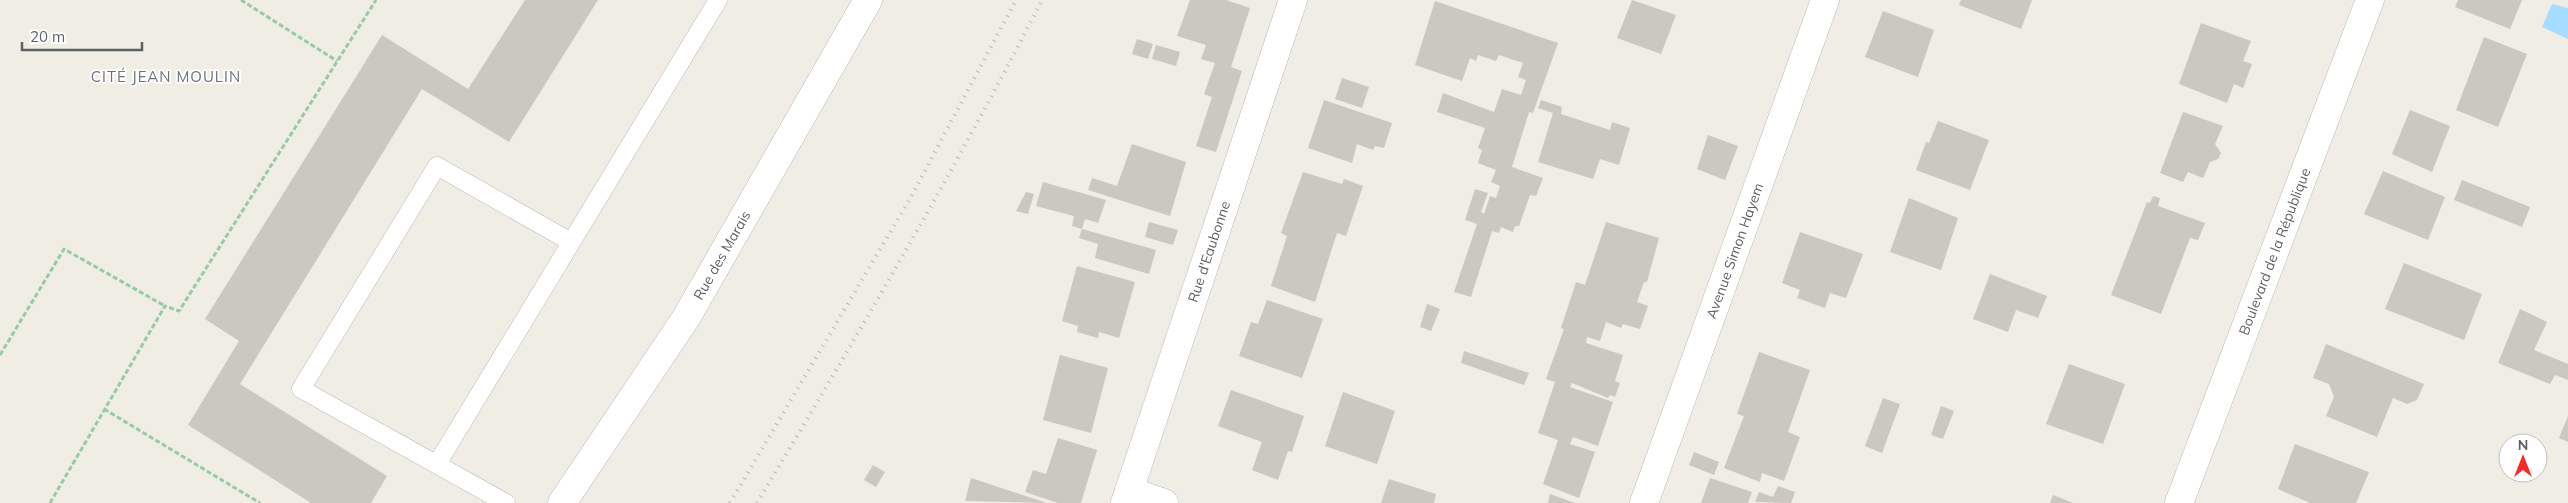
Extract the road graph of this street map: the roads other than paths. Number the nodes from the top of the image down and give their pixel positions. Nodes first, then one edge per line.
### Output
1 (718, 0) edge
2 (868, 0) edge
3 (1293, 0) edge
4 (1825, 0) edge
5 (2370, 0) edge
6 (571, 242) junction
7 (437, 464) junction
8 (1127, 497) edge
9 (506, 503) edge
10 (562, 503) edge
11 (1164, 503) edge
12 (1644, 503) edge
13 (2179, 503) edge

1 - 6 lane
2 - 10 street, Rue des Marais
3 - 8 street, Rue d'Eaubonne
4 - 12 street, Avenue Simon Hayem
5 - 13 street, Boulevard de la République
6 - 7 lane
6 - 7 lane
7 - 9 lane
8 - 11 street

